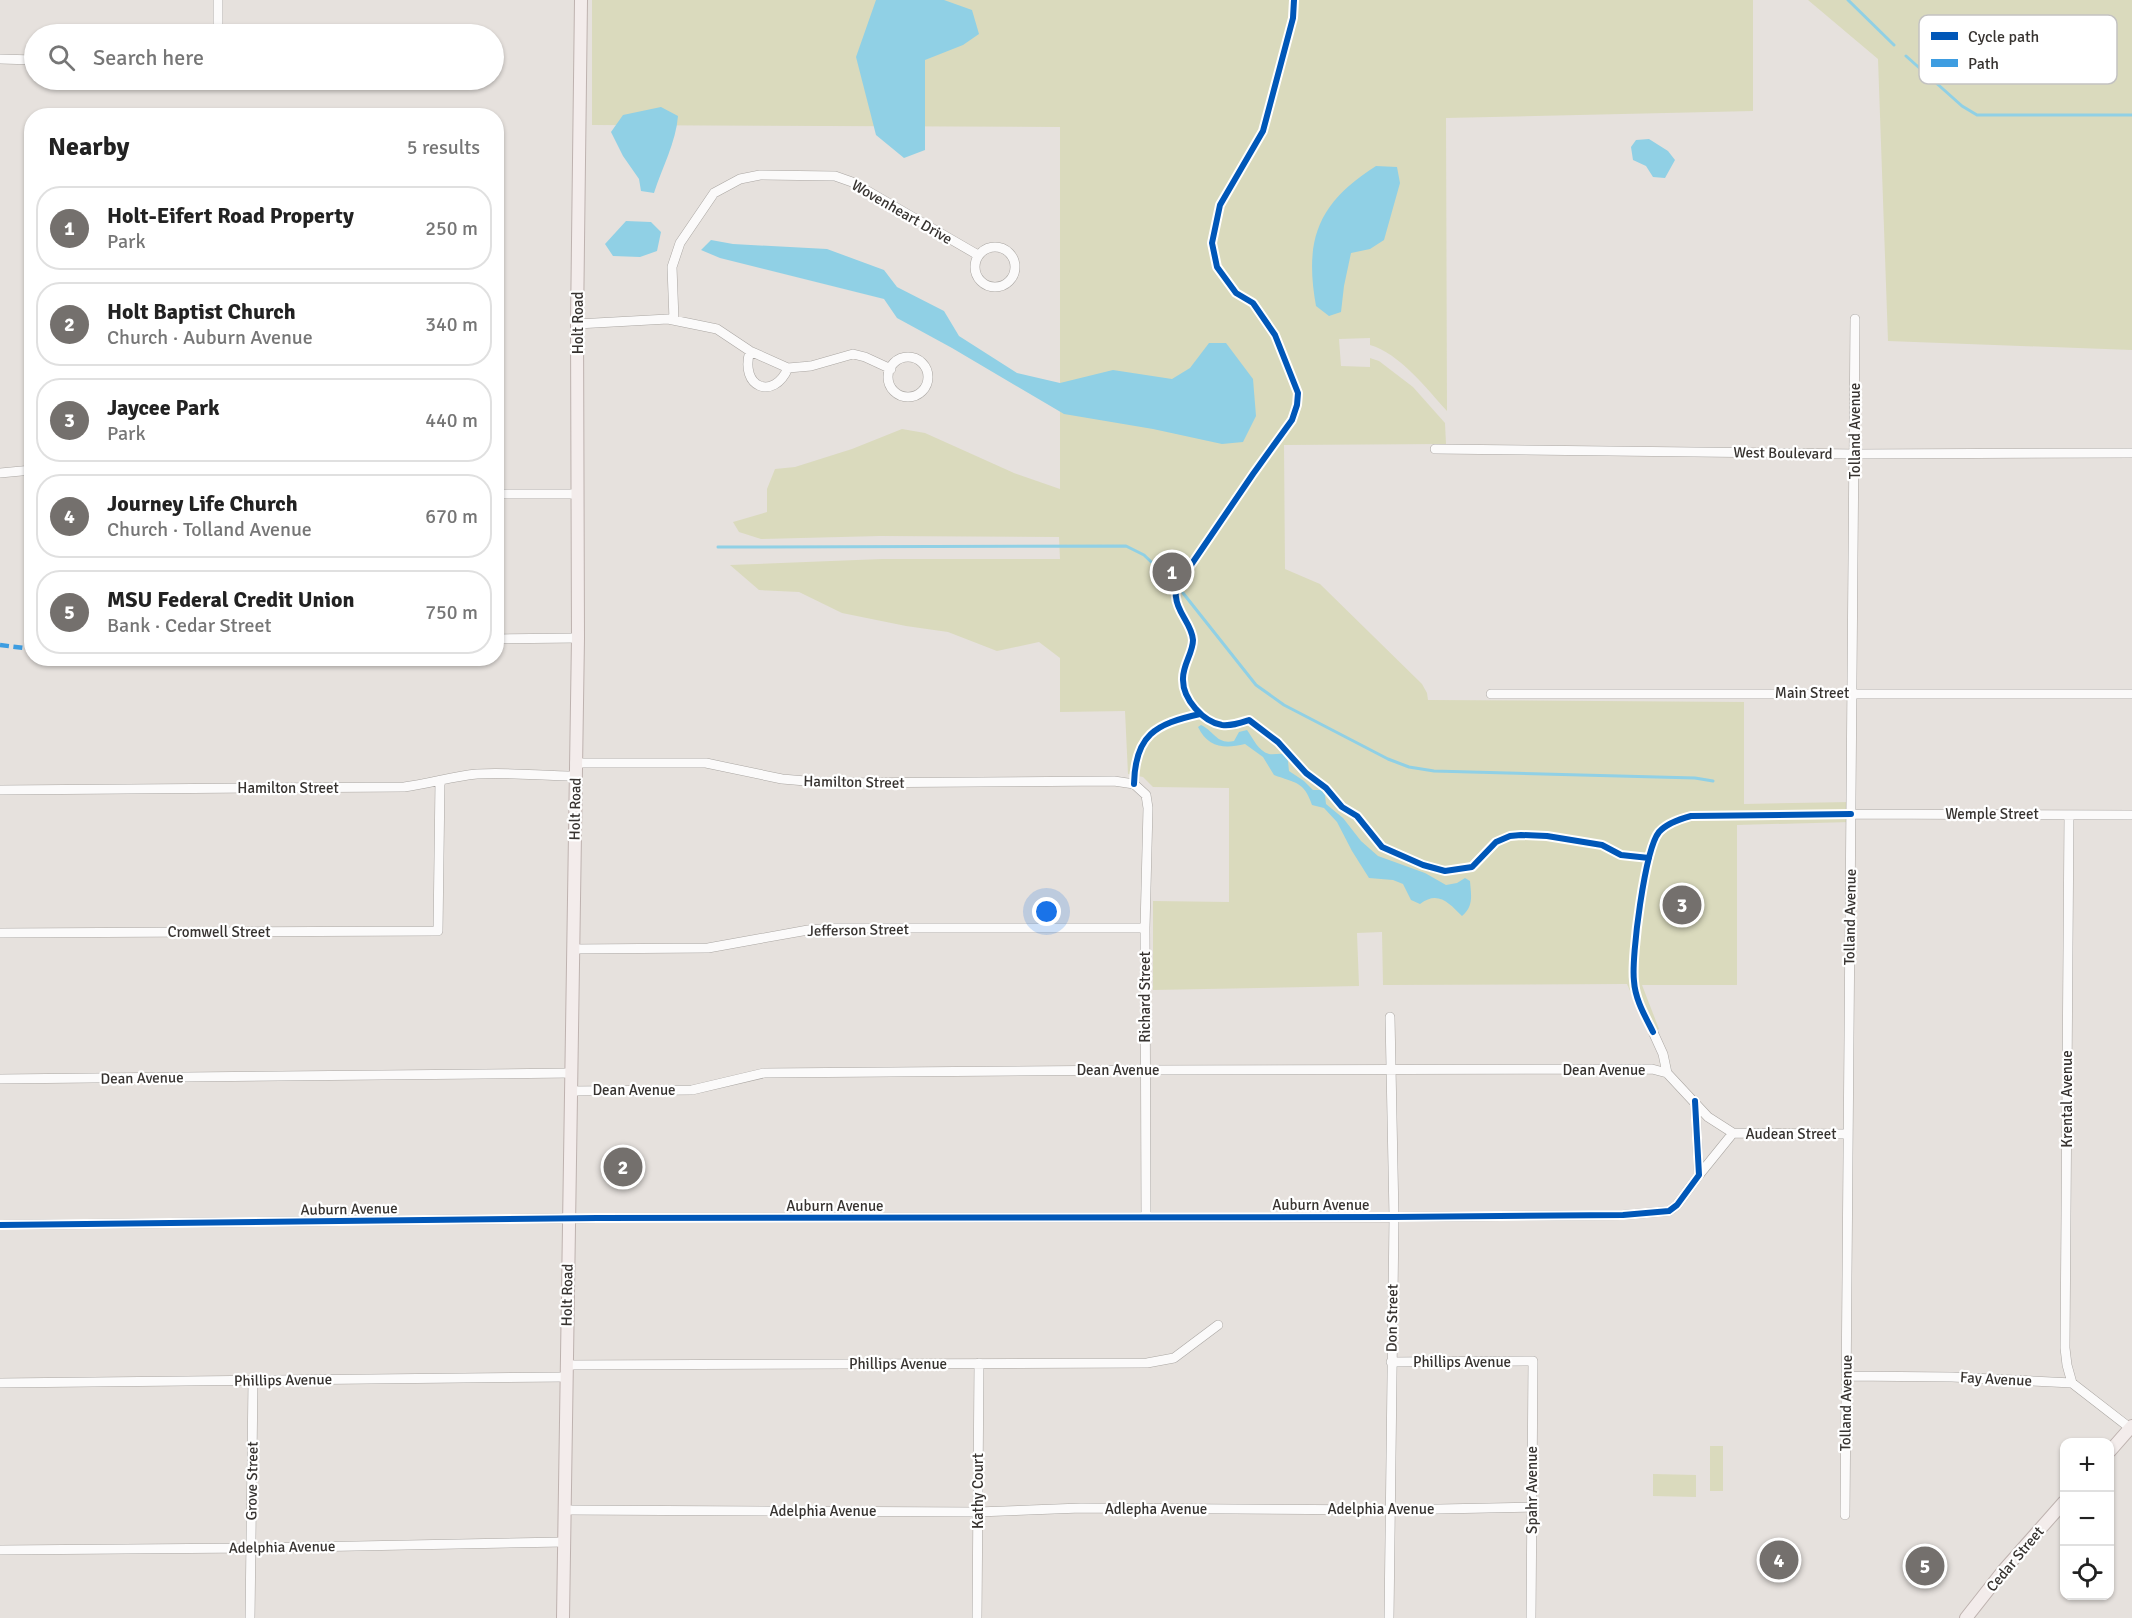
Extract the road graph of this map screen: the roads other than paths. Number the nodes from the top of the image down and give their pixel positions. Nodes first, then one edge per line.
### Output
1 (218, 0) edge
2 (581, 0) edge
3 (218, 24) edge
4 (0, 59) edge
5 (24, 60) edge
6 (978, 255) junction
7 (1855, 319) dead end
8 (674, 320) junction
9 (577, 324) junction
10 (750, 351) junction
11 (788, 368) junction
12 (891, 369) junction
13 (1435, 449) dead end
14 (2132, 453) edge
15 (1855, 454) junction
16 (24, 471) edge
17 (0, 473) edge
18 (504, 494) edge
19 (577, 494) junction
20 (578, 638) junction
21 (504, 639) edge
22 (1852, 693) junction
23 (1491, 694) dead end
24 (2132, 694) edge
25 (575, 763) junction
26 (575, 776) junction
27 (440, 781) junction
28 (1134, 784) joint
29 (0, 790) edge
30 (1851, 814) junction
31 (2069, 815) junction
32 (2132, 815) edge
33 (1145, 928) junction
34 (0, 933) edge
35 (573, 949) junction
36 (1390, 1017) dead end
37 (1653, 1032) dead end
38 (1146, 1070) junction
39 (1390, 1070) junction
40 (571, 1073) junction
41 (1667, 1073) junction
42 (0, 1079) edge
43 (571, 1091) junction
44 (1695, 1101) junction
45 (1734, 1133) junction
46 (1848, 1134) junction
47 (1700, 1175) junction
48 (1146, 1217) junction
49 (1394, 1217) junction
50 (569, 1219) junction
51 (0, 1225) edge
52 (1218, 1324) dead end
53 (1533, 1361) joint
54 (1391, 1362) junction
55 (979, 1363) junction
56 (566, 1371) junction
57 (1847, 1376) junction
58 (253, 1381) junction
59 (0, 1383) edge
60 (2072, 1383) junction
61 (2131, 1427) edge
62 (2114, 1446) edge
63 (1532, 1507) junction
64 (2060, 1507) edge
65 (1081, 1508) joint
66 (1231, 1509) joint
67 (564, 1510) junction
68 (1390, 1510) junction
69 (977, 1512) junction
70 (1845, 1515) dead end
71 (564, 1542) junction
72 (252, 1548) junction
73 (0, 1550) edge
74 (250, 1618) edge
75 (563, 1618) edge
76 (977, 1618) edge
77 (1389, 1618) edge
78 (1531, 1618) edge
79 (1966, 1618) edge

1 - 3 street
2 - 9 main road, Holt Road
4 - 5 street
6 - 6 street
6 - 8 street, Wovenheart Drive
7 - 15 street, Tolland Avenue
8 - 9 street
8 - 10 street
9 - 19 main road, Holt Road
10 - 11 street
10 - 11 street
11 - 12 street
12 - 12 street
13 - 15 street, West Boulevard
14 - 15 street, West Boulevard
15 - 22 street, Tolland Avenue
16 - 17 street
18 - 19 street
19 - 20 main road, Holt Road
20 - 21 street
20 - 25 main road, Holt Road
22 - 23 street, Main Street
22 - 24 street, Main Street
22 - 30 street, Tolland Avenue
25 - 26 main road, Holt Road
25 - 28 street, Hamilton Street
26 - 27 street, Hamilton Street
26 - 35 main road, Holt Road
27 - 29 street, Hamilton Street
27 - 34 street, Cromwell Street
28 - 33 street, Richard Street
30 - 31 street, Wemple Street
30 - 46 street, Tolland Avenue
31 - 32 street, Wemple Street
31 - 60 street, Krental Avenue
33 - 35 street, Jefferson Street
33 - 38 street, Richard Street
35 - 40 main road, Holt Road
36 - 39 street, Don Street
37 - 41 street
38 - 39 street, Dean Avenue
38 - 43 street, Dean Avenue
38 - 48 street, Richard Street
39 - 41 street, Dean Avenue
39 - 49 street, Don Street
40 - 42 street, Dean Avenue
40 - 43 main road, Holt Road
41 - 44 street
43 - 50 main road, Holt Road
44 - 45 street
44 - 47 street
45 - 46 street, Audean Street
45 - 47 street
46 - 57 street, Tolland Avenue
47 - 49 street, Auburn Avenue
48 - 49 street, Auburn Avenue
48 - 50 street, Auburn Avenue
49 - 54 street, Don Street
50 - 51 street, Auburn Avenue
50 - 56 main road, Holt Road
52 - 55 street, Phillips Avenue
53 - 54 street, Phillips Avenue
53 - 63 street, Spahr Avenue
54 - 68 street, Don Street
55 - 56 street, Phillips Avenue
55 - 69 street, Kathy Court
56 - 58 street, Phillips Avenue
56 - 67 main road, Holt Road
57 - 60 street, Fay Avenue
57 - 70 street, Tolland Avenue
58 - 59 street, Phillips Avenue
58 - 72 street, Grove Street
60 - 61 street
61 - 62 main road
63 - 68 street, Adelphia Avenue
63 - 78 street, Spahr Avenue
64 - 79 main road, Cedar Street
65 - 66 street, Adlepha Avenue
65 - 69 street, Adelphia Avenue
66 - 68 street, Adelphia Avenue
67 - 69 street, Adelphia Avenue
67 - 71 main road, Holt Road
68 - 77 street, Don Street
69 - 76 street, Kathy Court
71 - 72 street, Adelphia Avenue
71 - 75 main road, Holt Road
72 - 73 street, Adelphia Avenue
72 - 74 street, Grove Street

